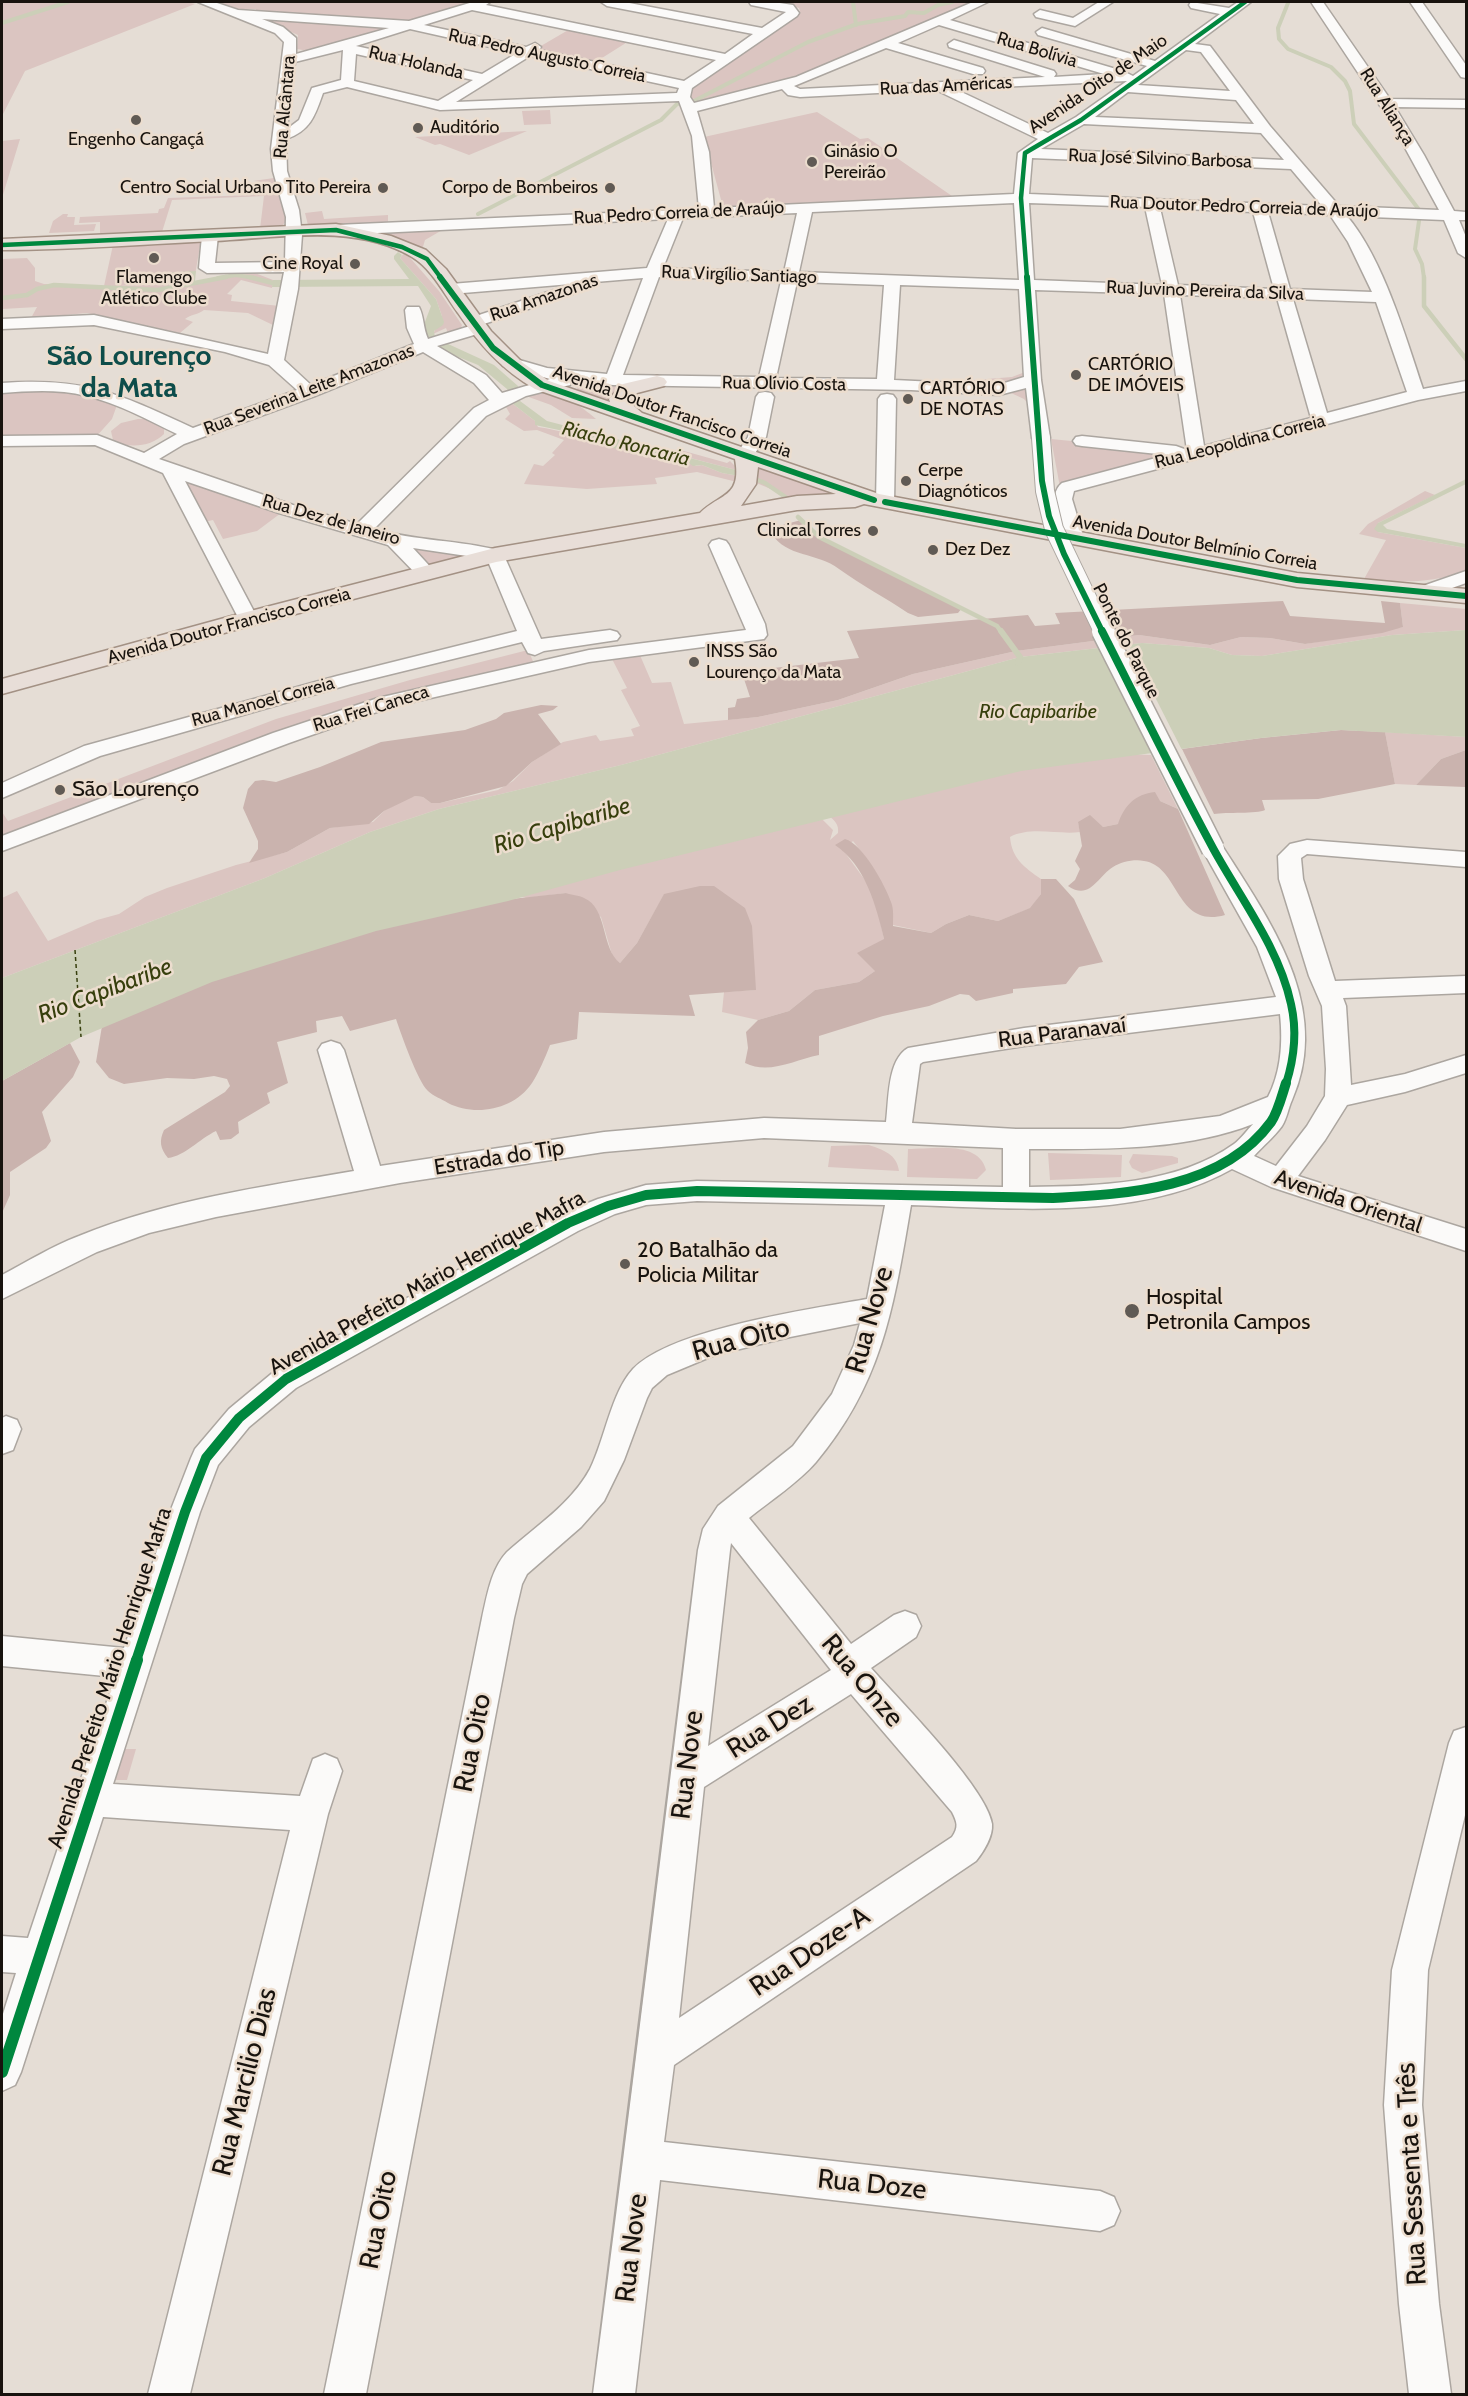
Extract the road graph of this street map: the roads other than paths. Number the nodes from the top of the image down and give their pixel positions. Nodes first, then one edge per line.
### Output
1 (204, 2) edge
2 (607, 2) edge
3 (755, 2) edge
4 (982, 2) edge
5 (1059, 2) edge
6 (1107, 2) edge
7 (1245, 2) edge
8 (1317, 2) edge
9 (1416, 2) edge
10 (477, 4) edge
11 (1195, 5) dead end
12 (966, 10) junction
13 (1230, 12) junction
14 (238, 14) junction
15 (987, 16) dead end
16 (939, 21) junction
17 (1033, 21) junction
18 (408, 25) junction
19 (569, 26) junction
20 (914, 32) junction
21 (762, 33) junction
22 (634, 39) junction
23 (887, 44) junction
24 (350, 46) junction
25 (1159, 46) dead end
26 (1180, 48) junction
27 (527, 52) junction
28 (862, 55) junction
29 (726, 58) junction
30 (289, 60) junction
31 (1156, 65) junction
32 (594, 66) junction
33 (921, 74) dead end
34 (1467, 74) edge
35 (482, 78) junction
36 (1070, 80) junction
37 (1129, 81) junction
38 (1016, 82) junction
39 (347, 83) junction
40 (785, 85) junction
41 (955, 85) junction
42 (937, 86) junction
43 (840, 91) junction
44 (1239, 96) junction
45 (687, 99) junction
46 (1387, 103) junction
47 (1467, 104) edge
48 (534, 105) junction
49 (440, 106) junction
50 (1081, 120) junction
51 (1265, 129) junction
52 (279, 137) junction
53 (1049, 139) junction
54 (1025, 153) junction
55 (1295, 165) junction
56 (1021, 198) junction
57 (1152, 204) junction
58 (806, 207) junction
59 (1259, 208) junction
60 (1333, 210) junction
61 (707, 212) junction
62 (678, 213) junction
63 (1450, 215) junction
64 (1467, 216) edge
65 (456, 224) junction
66 (336, 230) junction
67 (294, 231) junction
68 (210, 236) junction
69 (2, 245) edge
70 (1467, 253) edge
71 (660, 254) junction
72 (427, 259) junction
73 (653, 272) junction
74 (615, 274) junction
75 (790, 276) junction
76 (291, 278) junction
77 (892, 280) junction
78 (1029, 284) junction
79 (451, 290) junction
80 (1171, 290) junction
81 (1286, 294) junction
82 (1381, 297) junction
83 (413, 310) dead end
84 (2, 324) edge
85 (476, 326) junction
86 (431, 343) junction
87 (275, 361) junction
88 (508, 362) junction
89 (580, 378) junction
90 (613, 380) junction
91 (1030, 380) junction
92 (657, 382) junction
93 (998, 384) junction
94 (1467, 386) edge
95 (534, 387) junction
96 (2, 388) edge
97 (766, 390) junction
98 (309, 392) junction
99 (886, 392) junction
100 (1417, 395) junction
101 (501, 399) junction
102 (1037, 415) junction
103 (634, 416) junction
104 (1321, 422) junction
105 (111, 423) junction
106 (193, 435) junction
107 (2, 441) edge
108 (1082, 441) dead end
109 (1195, 453) junction
110 (144, 460) junction
111 (170, 470) junction
112 (745, 470) junction
113 (880, 501) junction
114 (697, 520) junction
115 (361, 531) junction
116 (1075, 539) junction
117 (395, 541) junction
118 (719, 545) dead end
119 (495, 555) junction
120 (426, 573) junction
121 (1467, 577) edge
122 (1424, 592) junction
123 (1467, 596) edge
124 (248, 619) junction
125 (756, 630) junction
126 (532, 640) junction
127 (542, 667) junction
128 (2, 687) edge
129 (2, 791) edge
130 (2, 844) edge
131 (1467, 859) edge
132 (1467, 984) edge
133 (1328, 990) junction
134 (1291, 1004) junction
135 (331, 1050) dead end
136 (1467, 1064) edge
137 (1338, 1097) junction
138 (1277, 1104) junction
139 (898, 1132) junction
140 (1016, 1139) junction
141 (1233, 1158) junction
142 (370, 1179) junction
143 (1280, 1180) junction
144 (900, 1194) junction
145 (1016, 1197) junction
146 (1467, 1240) edge
147 (2, 1288) edge
148 (879, 1308) junction
149 (729, 1516) junction
150 (905, 1626) dead end
151 (2, 1650) edge
152 (135, 1664) junction
153 (851, 1670) junction
154 (1467, 1743) edge
155 (325, 1770) dead end
156 (686, 1779) junction
157 (91, 1799) junction
158 (311, 1814) junction
159 (964, 1849) joint
160 (2, 1954) edge
161 (39, 1957) junction
162 (656, 2055) junction
163 (2, 2072) edge
164 (643, 2159) junction
165 (1100, 2211) dead end
166 (169, 2394) edge
167 (345, 2394) edge
168 (614, 2394) edge
169 (1430, 2394) edge

1 - 14 street, Rua Alcântara
2 - 21 street
3 - 21 street
4 - 12 street
5 - 17 street
6 - 17 street
7 - 13 street, Avenida Oito de Maio
8 - 46 street, Rua Aliança
9 - 34 street
10 - 18 street
10 - 19 street
11 - 13 street
12 - 15 street
12 - 16 street
13 - 26 street, Avenida Oito de Maio
14 - 18 street
14 - 30 street, Rua Alcântara
16 - 20 street
16 - 37 street, Rua Bolívia
17 - 31 street
18 - 24 street
18 - 27 street, Rua Pedro Augusto Correia
19 - 22 street
19 - 27 street
20 - 23 street
20 - 36 street
21 - 29 street
22 - 29 street
22 - 32 street
23 - 28 street
23 - 38 street
24 - 30 street
24 - 35 street, Rua Holanda
24 - 39 street
25 - 26 street
26 - 31 street, Avenida Oito de Maio
26 - 44 street
27 - 32 street, Rua Pedro Augusto Correia
27 - 35 street
28 - 40 street
28 - 43 street
29 - 45 street
30 - 52 street, Rua Alcântara
31 - 37 street, Avenida Oito de Maio
32 - 45 street, Rua Pedro Augusto Correia
32 - 48 street
33 - 41 street
35 - 49 street
36 - 37 street, Rua das Américas
36 - 38 street, Rua das Américas
37 - 44 street
37 - 50 street, Avenida Oito de Maio
38 - 41 street, Rua das Américas
39 - 49 street
39 - 52 street
40 - 43 street, Rua das Américas
40 - 45 street
41 - 42 street, Rua das Américas
42 - 43 street, Rua das Américas
42 - 53 street
44 - 51 street
45 - 48 street
45 - 61 street
46 - 47 street
46 - 63 street, Rua Aliança
48 - 49 street
50 - 51 street
50 - 53 street, Avenida Oito de Maio
51 - 55 street
52 - 67 street, Rua Alcântara
53 - 54 street, Avenida Oito de Maio
54 - 55 street, Rua José Silvino Barbosa
54 - 56 street, Avenida Oito de Maio
55 - 60 street
56 - 57 street, Rua Doutor Pedro Correia de Araújo
56 - 58 street, Rua Pedro Correia de Araújo
56 - 78 street, Avenida Oito de Maio
57 - 59 street, Rua Doutor Pedro Correia de Araújo
57 - 80 street
58 - 61 street, Rua Pedro Correia de Araújo
58 - 75 street
59 - 60 street, Rua Doutor Pedro Correia de Araújo
59 - 81 street
60 - 63 street, Rua Doutor Pedro Correia de Araújo
60 - 82 street
61 - 62 street, Rua Pedro Correia de Araújo
62 - 65 street, Rua Pedro Correia de Araújo
62 - 71 street
63 - 64 street, Rua Doutor Pedro Correia de Araújo
63 - 70 street, Rua Aliança
65 - 66 street, Rua Pedro Correia de Araújo
65 - 72 street
66 - 67 main road, Avenida Doutor Francisco Correia
66 - 72 main road, Avenida Doutor Francisco Correia
67 - 68 main road, Avenida Doutor Francisco Correia
67 - 76 street, Rua Alcântara
68 - 69 main road, Avenida Doutor Francisco Correia
68 - 76 street
71 - 73 street
71 - 74 street
72 - 79 main road, Avenida Doutor Francisco Correia
73 - 74 street, Rua Virgílio Santiago
73 - 75 street, Rua Virgílio Santiago
73 - 90 street
74 - 79 street, Rua Virgílio Santiago
74 - 85 street, Rua Amazonas
75 - 77 street, Rua Virgílio Santiago
75 - 97 street
76 - 87 street, Rua Alcântara
77 - 78 street, Rua Virgílio Santiago
77 - 99 street
78 - 80 street, Rua Juvino Pereira da Silva
78 - 91 street, Avenida Oito de Maio
79 - 85 main road, Avenida Doutor Francisco Correia
80 - 81 street, Rua Juvino Pereira da Silva
80 - 109 street
81 - 82 street, Rua Juvino Pereira da Silva
81 - 104 street
82 - 100 street
83 - 86 street
84 - 87 street
85 - 86 street, Rua Severina Leite Amazonas
85 - 88 main road, Avenida Doutor Francisco Correia
86 - 98 street, Rua Severina Leite Amazonas
86 - 101 street
87 - 98 street
88 - 89 street
88 - 95 main road, Avenida Doutor Francisco Correia
89 - 90 street, Rua Olívio Costa
89 - 95 street
90 - 92 street, Rua Olívio Costa
91 - 93 street, Rua Olívio Costa
91 - 93 street
91 - 102 street, Avenida Oito de Maio
92 - 97 street, Rua Olívio Costa
92 - 103 main road
93 - 99 street, Rua Olívio Costa
93 - 102 street
94 - 100 street, Rua Leopoldina Correia
95 - 101 street
95 - 103 main road, Avenida Doutor Francisco Correia
96 - 105 street
97 - 99 street, Rua Olívio Costa
97 - 112 street
98 - 106 street, Rua Severina Leite Amazonas
99 - 113 street
100 - 104 street, Rua Leopoldina Correia
101 - 115 street
102 - 134 street, Ponte do Parque, bridge
103 - 112 main road, Avenida Doutor Francisco Correia
104 - 109 street, Rua Leopoldina Correia
105 - 106 street
105 - 107 street
105 - 110 street, Rua Dez de Janeiro
106 - 110 street, Rua Severina Leite Amazonas
108 - 109 street
109 - 116 street, Rua Leopoldina Correia
110 - 111 street, Rua Dez de Janeiro
111 - 115 street, Rua Dez de Janeiro
111 - 124 street
112 - 113 main road, Avenida Doutor Francisco Correia
112 - 114 main road
113 - 114 main road, Avenida Doutor Francisco Correia
113 - 116 main road, Avenida Doutor Belmínio Correia
114 - 119 main road, Avenida Doutor Francisco Correia
115 - 117 street, Rua Dez de Janeiro
116 - 122 main road, Avenida Doutor Belmínio Correia
117 - 119 street, Rua Dez de Janeiro
117 - 120 street
118 - 125 street
119 - 120 main road, Avenida Doutor Francisco Correia
119 - 126 street
120 - 124 main road, Avenida Doutor Francisco Correia
121 - 122 street
122 - 123 main road, Avenida Doutor Belmínio Correia
124 - 128 main road, Avenida Doutor Francisco Correia
125 - 126 street
125 - 127 street, Rua Frei Caneca
126 - 127 street
126 - 129 street, Rua Manoel Correia
127 - 130 street, Rua Frei Caneca
131 - 133 street
132 - 133 street
133 - 137 street
134 - 138 street, Ponte do Parque
134 - 139 street, Rua Paranavaí
135 - 142 street
136 - 137 street
137 - 143 street
138 - 140 street, Estrada do Tip
138 - 141 street, Avenida Prefeito Mário Henrique Mafra
139 - 140 street, Estrada do Tip
139 - 142 street, Estrada do Tip
140 - 145 street
141 - 143 street, Avenida Oriental
141 - 145 street, Avenida Prefeito Mário Henrique Mafra
142 - 147 street, Estrada do Tip
143 - 146 street, Avenida Oriental
144 - 145 street, Avenida Prefeito Mário Henrique Mafra
144 - 148 street, Rua Nove
144 - 152 street, Avenida Prefeito Mário Henrique Mafra
148 - 149 street, Rua Nove
148 - 167 street, Rua Oito
149 - 153 street, Rua Onze
149 - 156 street, Rua Nove
150 - 153 street, Rua Dez
151 - 152 street
152 - 157 street, Avenida Prefeito Mário Henrique Mafra
153 - 156 street, Rua Dez
153 - 159 street, Rua Onze
154 - 169 street, Rua Sessenta e Três
155 - 158 street, Rua Marcilio Dias
156 - 162 street, Rua Nove
157 - 158 street
157 - 161 street, Avenida Prefeito Mário Henrique Mafra
158 - 166 street, Rua Marcilio Dias
159 - 162 street, Rua Doze-A
160 - 161 street
161 - 163 street, Avenida Prefeito Mário Henrique Mafra
162 - 164 street, Rua Nove
164 - 165 street, Rua Doze
164 - 168 street, Rua Nove

